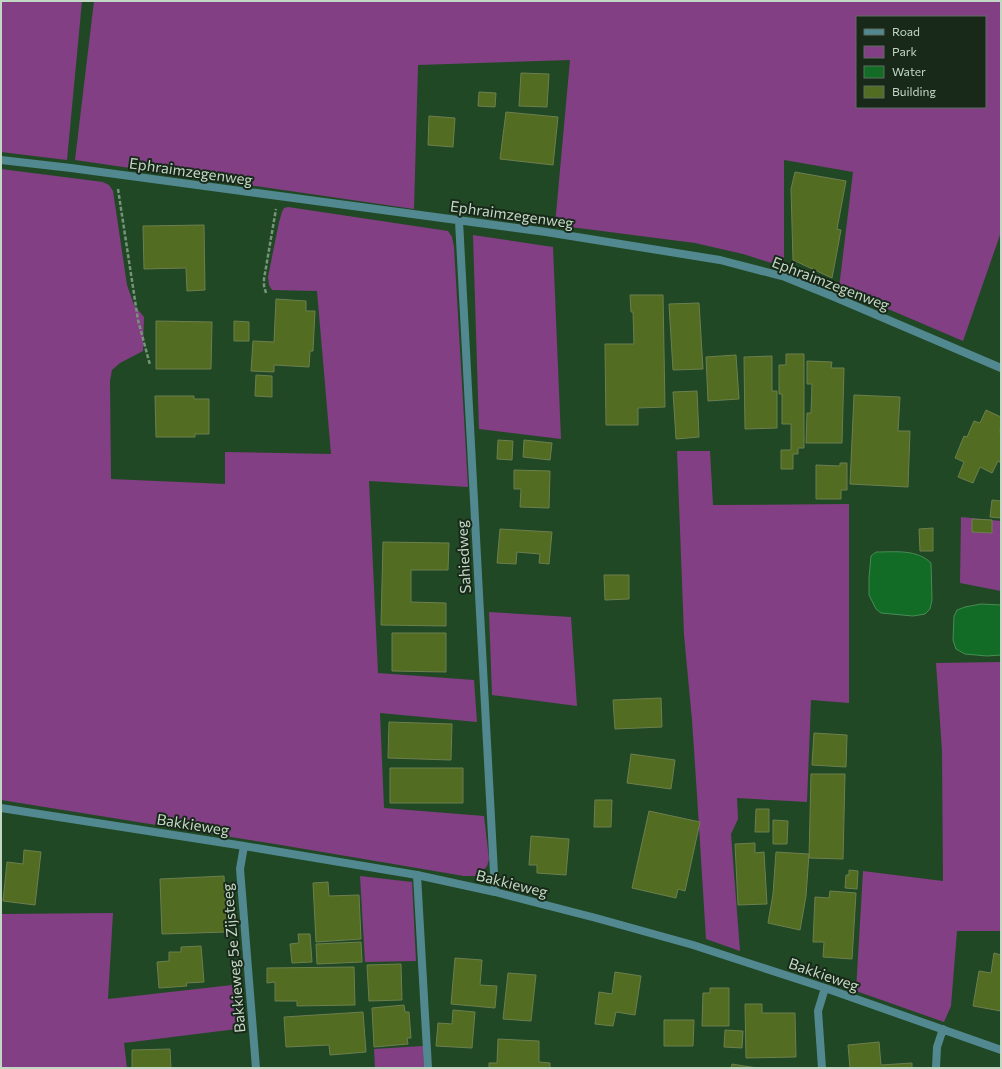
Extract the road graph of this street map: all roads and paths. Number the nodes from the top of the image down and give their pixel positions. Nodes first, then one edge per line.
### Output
1 (1, 160) edge
2 (115, 174) junction
3 (278, 197) junction
4 (459, 221) junction
5 (266, 293) dead end
6 (150, 366) dead end
7 (1001, 368) edge
8 (1, 808) edge
9 (244, 846) junction
10 (417, 875) junction
11 (495, 892) junction
12 (825, 988) junction
13 (942, 1029) junction
14 (1001, 1050) edge
15 (256, 1068) edge
16 (428, 1068) edge
17 (822, 1068) edge
18 (936, 1068) edge

1 - 2 street, Ephraimzegenweg
2 - 3 street, Ephraimzegenweg
2 - 6 path
3 - 4 street, Ephraimzegenweg
3 - 5 path
4 - 7 street, Ephraimzegenweg
4 - 11 street, Sahiedweg
8 - 9 street, Bakkieweg
9 - 10 street, Bakkieweg
9 - 15 street, Bakkieweg 5e Zijsteeg
10 - 11 street, Bakkieweg
10 - 16 street
11 - 12 street, Bakkieweg
12 - 13 street, Bakkieweg
12 - 17 street
13 - 14 street, Bakkieweg
13 - 18 street

